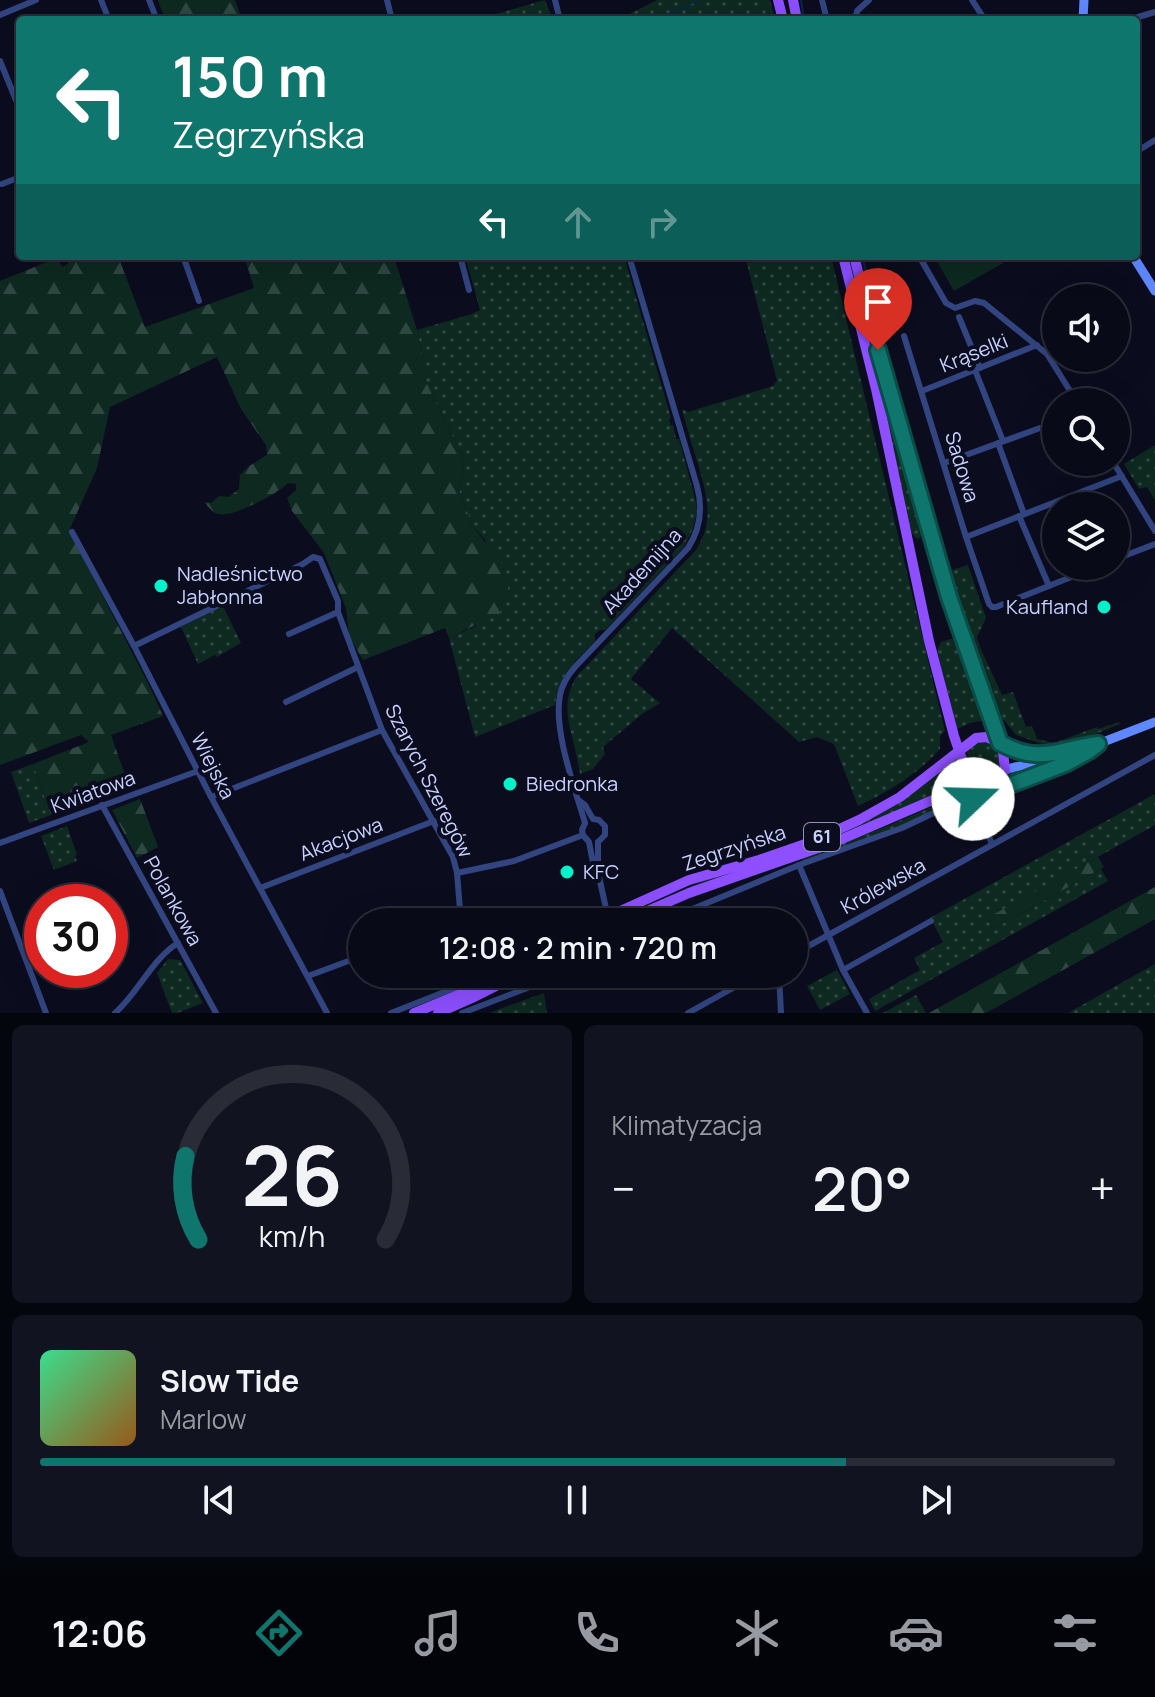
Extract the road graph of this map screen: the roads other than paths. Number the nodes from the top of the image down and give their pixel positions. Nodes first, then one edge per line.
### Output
1 (36, 0) edge
2 (0, 15) edge
3 (0, 61) edge
4 (16, 100) edge
5 (184, 260) edge
6 (461, 260) edge
7 (630, 260) edge
8 (844, 260) edge
9 (855, 260) edge
10 (921, 260) edge
11 (1136, 260) edge
12 (469, 290) dead end
13 (1155, 291) edge
14 (199, 301) dead end
15 (959, 317) dead end
16 (904, 336) dead end
17 (1037, 345) junction
18 (978, 369) junction
19 (1069, 388) edge
20 (922, 391) junction
21 (1042, 428) edge
22 (1000, 442) junction
23 (944, 463) junction
24 (1122, 476) joint
25 (1088, 492) edge
26 (1042, 509) edge
27 (1022, 515) junction
28 (1155, 531) edge
29 (72, 532) dead end
30 (966, 537) junction
31 (1155, 544) edge
32 (1130, 554) edge
33 (1064, 580) edge
34 (1049, 586) junction
35 (338, 612) junction
36 (289, 634) dead end
37 (134, 646) junction
38 (358, 667) junction
39 (286, 702) dead end
40 (1155, 722) edge
41 (382, 730) junction
42 (1000, 743) junction
43 (1098, 744) junction
44 (958, 751) junction
45 (1079, 755) junction
46 (1155, 755) edge
47 (1005, 770) junction
48 (198, 771) junction
49 (984, 781) junction
50 (211, 797) junction
51 (973, 799) junction
52 (580, 801) junction
53 (102, 805) junction
54 (593, 819) junction
55 (434, 821) junction
56 (585, 823) junction
57 (583, 835) junction
58 (589, 842) junction
59 (598, 842) junction
60 (0, 843) edge
61 (992, 844) junction
62 (799, 865) junction
63 (598, 872) junction
64 (457, 873) junction
65 (260, 888) junction
66 (0, 891) edge
67 (458, 908) edge
68 (602, 908) edge
69 (630, 908) edge
70 (654, 908) edge
71 (695, 908) edge
72 (931, 921) dead end
73 (828, 935) junction
74 (178, 943) junction
75 (808, 946) edge
76 (348, 961) edge
77 (843, 970) junction
78 (308, 976) junction
79 (454, 988) edge
80 (473, 988) edge
81 (492, 988) edge
82 (527, 988) edge
83 (733, 988) edge
84 (780, 988) edge
85 (46, 1013) edge
86 (115, 1013) edge
87 (216, 1013) edge
88 (327, 1013) edge
89 (391, 1013) edge
90 (414, 1013) edge
91 (438, 1013) edge
92 (462, 1013) edge
93 (688, 1013) edge
94 (781, 1013) edge
95 (867, 1013) edge

1 - 2 street
3 - 4 street
5 - 14 street
6 - 12 street
7 - 52 street, Akademijna
8 - 44 main road
9 - 42 main road
10 - 17 street
11 - 13 main road
15 - 18 street
16 - 20 street, Sadowa
17 - 18 street, Krąselki
17 - 19 street
18 - 20 street, Krąselki
18 - 22 street
20 - 23 street, Sadowa
21 - 22 street
22 - 23 street
22 - 27 street
23 - 30 street, Sadowa
24 - 25 street
24 - 28 street
26 - 27 street
27 - 30 street
27 - 34 street
29 - 37 street, Wiejska
30 - 34 street, Sadowa
31 - 32 street
33 - 34 street
35 - 36 street
35 - 37 street, Szarych Szeregów
35 - 38 street, Szarych Szeregów
37 - 48 street, Wiejska
38 - 39 street
38 - 41 street, Szarych Szeregów
40 - 43 main road
41 - 50 street
41 - 55 street, Szarych Szeregów
42 - 43 main road
42 - 44 main road
42 - 47 main road
43 - 45 main road
44 - 49 main road
44 - 69 main road, Zegrzyńska / 61
45 - 47 main road
45 - 51 street
46 - 61 street, Królewska
47 - 49 main road
48 - 50 street, Wiejska
48 - 53 street, Kwiatowa
49 - 70 main road, Zegrzyńska / 61
50 - 65 street, Wiejska
51 - 61 street
51 - 62 street
52 - 54 street, Akademijna
52 - 56 street, Akademijna
53 - 60 street, Kwiatowa
53 - 74 street, Polankowa
54 - 56 street
54 - 59 street
55 - 64 street, Szarych Szeregów
55 - 65 street, Akacjowa
56 - 57 street
57 - 58 street
57 - 64 street
58 - 59 street
58 - 63 street
59 - 63 street
61 - 73 street, Królewska
62 - 71 street
62 - 73 street
63 - 68 street
64 - 67 street, Szarych Szeregów
65 - 78 street, Wiejska
66 - 85 street
72 - 77 street
73 - 75 street, Królewska
73 - 77 street
74 - 86 street
74 - 87 street, Polankowa
76 - 78 street
77 - 95 street
78 - 88 street, Wiejska
79 - 89 street
80 - 90 main road
81 - 91 main road
82 - 92 street
83 - 93 street
84 - 94 street

